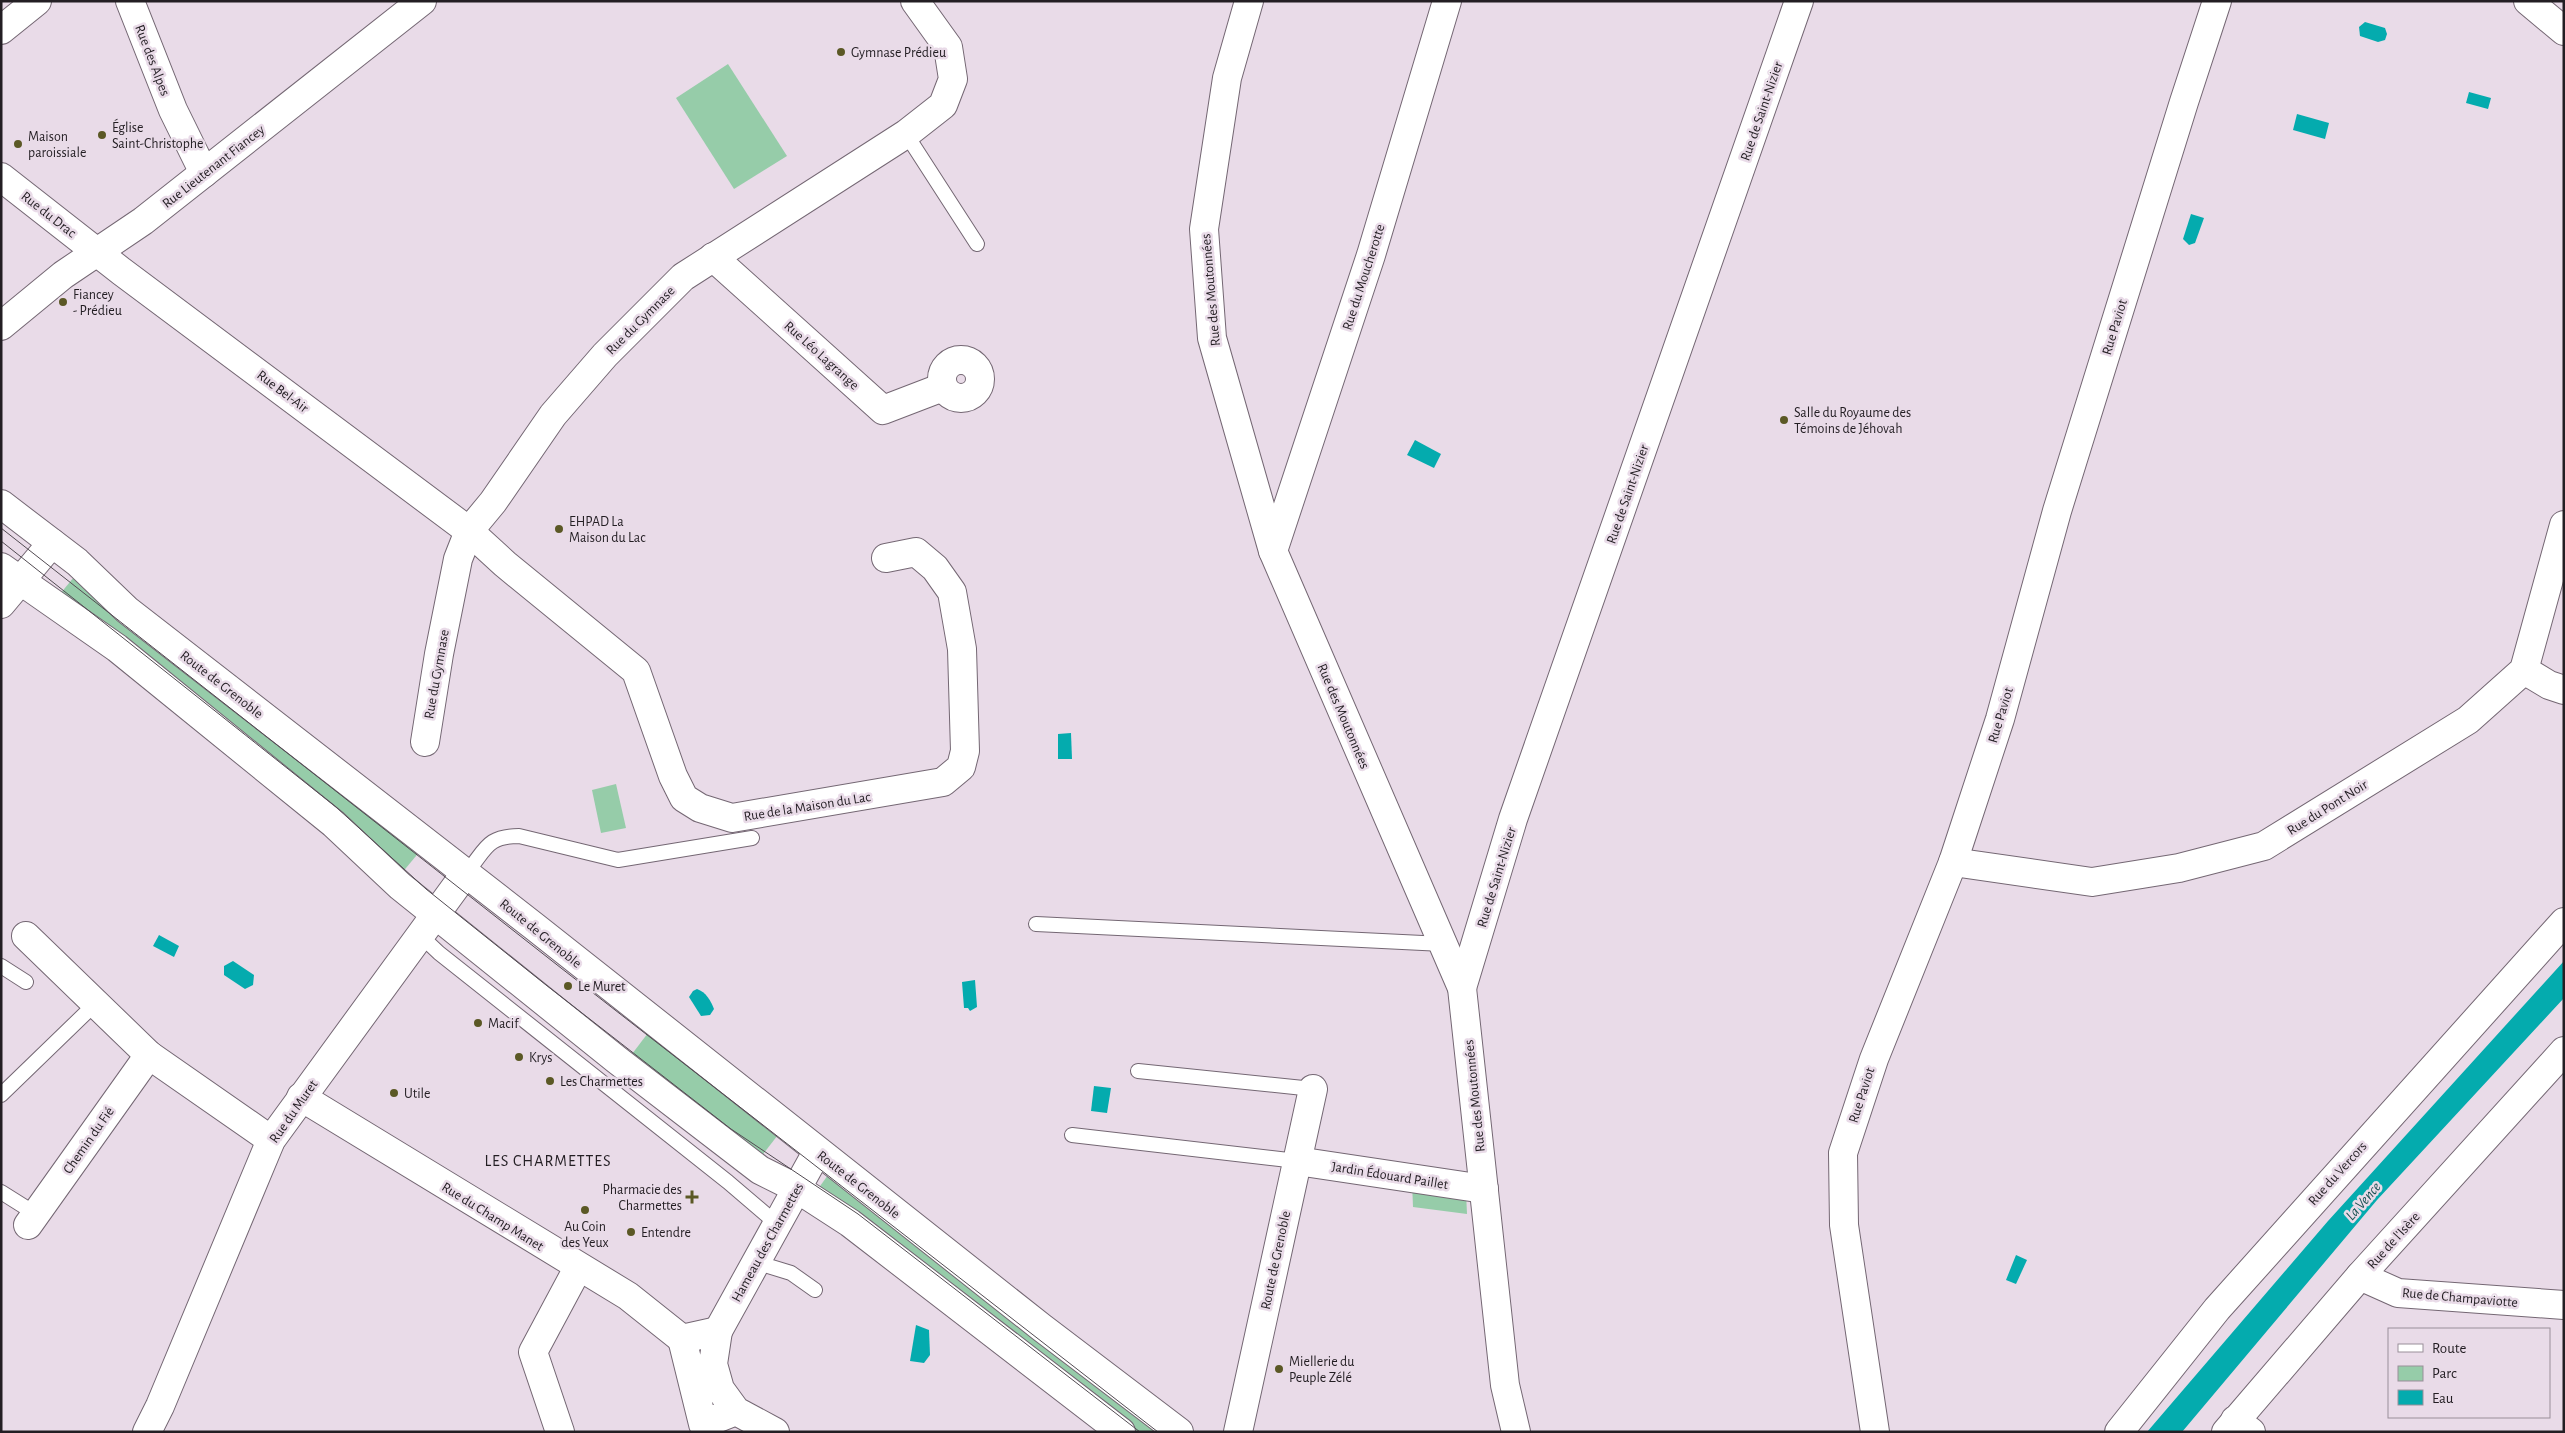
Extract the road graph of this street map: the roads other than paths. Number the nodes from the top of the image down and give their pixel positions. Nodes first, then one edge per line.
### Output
1 (38, 1) edge
2 (130, 1) edge
3 (422, 1) edge
4 (916, 1) edge
5 (1249, 1) edge
6 (1447, 1) edge
7 (1800, 1) edge
8 (2217, 1) edge
9 (2528, 1) edge
10 (1, 30) edge
11 (2564, 31) edge
12 (906, 134) junction
13 (204, 173) junction
14 (1, 177) edge
15 (977, 244) dead end
16 (97, 252) junction
17 (713, 257) junction
18 (1, 326) edge
19 (943, 387) dead end
20 (1, 504) edge
21 (2564, 525) edge
22 (469, 531) junction
23 (52, 543) junction
24 (1273, 551) junction
25 (886, 558) dead end
26 (11, 575) edge
27 (1, 604) edge
28 (2524, 670) junction
29 (2564, 690) edge
30 (425, 742) dead end
31 (752, 838) dead end
32 (1952, 862) junction
33 (466, 874) junction
34 (2564, 922) edge
35 (428, 924) junction
36 (1036, 924) dead end
37 (26, 936) dead end
38 (1443, 944) junction
39 (1, 966) edge
40 (26, 982) dead end
41 (1462, 988) junction
42 (95, 1004) junction
43 (2564, 1052) edge
44 (149, 1054) junction
45 (1138, 1071) dead end
46 (1313, 1089) joint
47 (1, 1095) edge
48 (301, 1097) junction
49 (1072, 1135) dead end
50 (271, 1140) junction
51 (817, 1152) junction
52 (1297, 1161) junction
53 (796, 1188) junction
54 (1484, 1189) junction
55 (1, 1192) edge
56 (32, 1220) joint
57 (776, 1223) junction
58 (755, 1262) junction
59 (578, 1268) junction
60 (2360, 1276) junction
61 (814, 1290) dead end
62 (2564, 1305) edge
63 (718, 1331) junction
64 (682, 1339) junction
65 (736, 1412) junction
66 (701, 1428) edge
67 (2237, 1428) edge
68 (147, 1432) edge
69 (560, 1432) edge
70 (776, 1432) edge
71 (1121, 1432) edge
72 (1179, 1432) edge
73 (1238, 1432) edge
74 (1516, 1432) edge
75 (1875, 1432) edge
76 (2119, 1432) edge

1 - 10 street
2 - 13 street, Rue des Alpes
3 - 13 street, Rue Lieutenant Fiancey
4 - 12 street, Rue du Gymnase
5 - 24 street, Rue des Moutonnées
6 - 24 street, Rue du Moucherotte
7 - 41 street, Rue de Saint-Nizier
8 - 32 street, Rue Paviot
9 - 11 street
12 - 15 lane
12 - 17 street, Rue du Gymnase
13 - 16 street, Rue Lieutenant Fiancey
14 - 16 street, Rue du Drac
16 - 18 street, Rue Lieutenant Fiancey
16 - 22 street, Rue Bel-Air
17 - 19 street, Rue Léo Lagrange
17 - 22 street, Rue du Gymnase
20 - 23 street, Route de Grenoble
21 - 28 street
22 - 25 street, Rue de la Maison du Lac
22 - 30 street, Rue du Gymnase
23 - 26 street
23 - 33 street, Route de Grenoble
24 - 38 street, Rue des Moutonnées
26 - 27 street
26 - 35 street
28 - 29 street
28 - 32 street, Rue du Pont Noir
31 - 33 lane
32 - 75 street, Rue Paviot
33 - 35 street, Rue du Muret
33 - 51 street, Route de Grenoble
34 - 76 street, Rue du Vercors
35 - 48 street, Rue du Muret
35 - 53 street
35 - 57 lane
36 - 38 lane
37 - 42 street
38 - 41 street, Rue des Moutonnées
39 - 40 lane
41 - 54 street, Rue des Moutonnées
42 - 44 street
42 - 47 lane
43 - 60 street, Rue de l'Isère
44 - 50 street
44 - 56 street, Chemin du Fié
45 - 46 lane
46 - 52 street, Route de Grenoble
48 - 50 street, Rue du Muret
48 - 59 street, Rue du Champ Manet
49 - 52 lane
50 - 68 street, Rue du Muret
51 - 53 street, Hameau des Charmettes
51 - 72 street, Route de Grenoble
52 - 54 street, Jardin Édouard Paillet
52 - 73 street, Route de Grenoble
53 - 57 street, Hameau des Charmettes
53 - 71 street
54 - 74 street, Rue des Moutonnées
55 - 56 lane
57 - 58 street, Hameau des Charmettes
58 - 61 lane
58 - 63 street, Hameau des Charmettes
59 - 64 street, Rue du Champ Manet
59 - 69 street
60 - 62 street, Rue de Champaviotte
60 - 67 street, Rue de l'Isère
63 - 64 street
63 - 65 street, Hameau des Charmettes
64 - 66 street
65 - 66 street
65 - 70 street, Hameau des Charmettes

